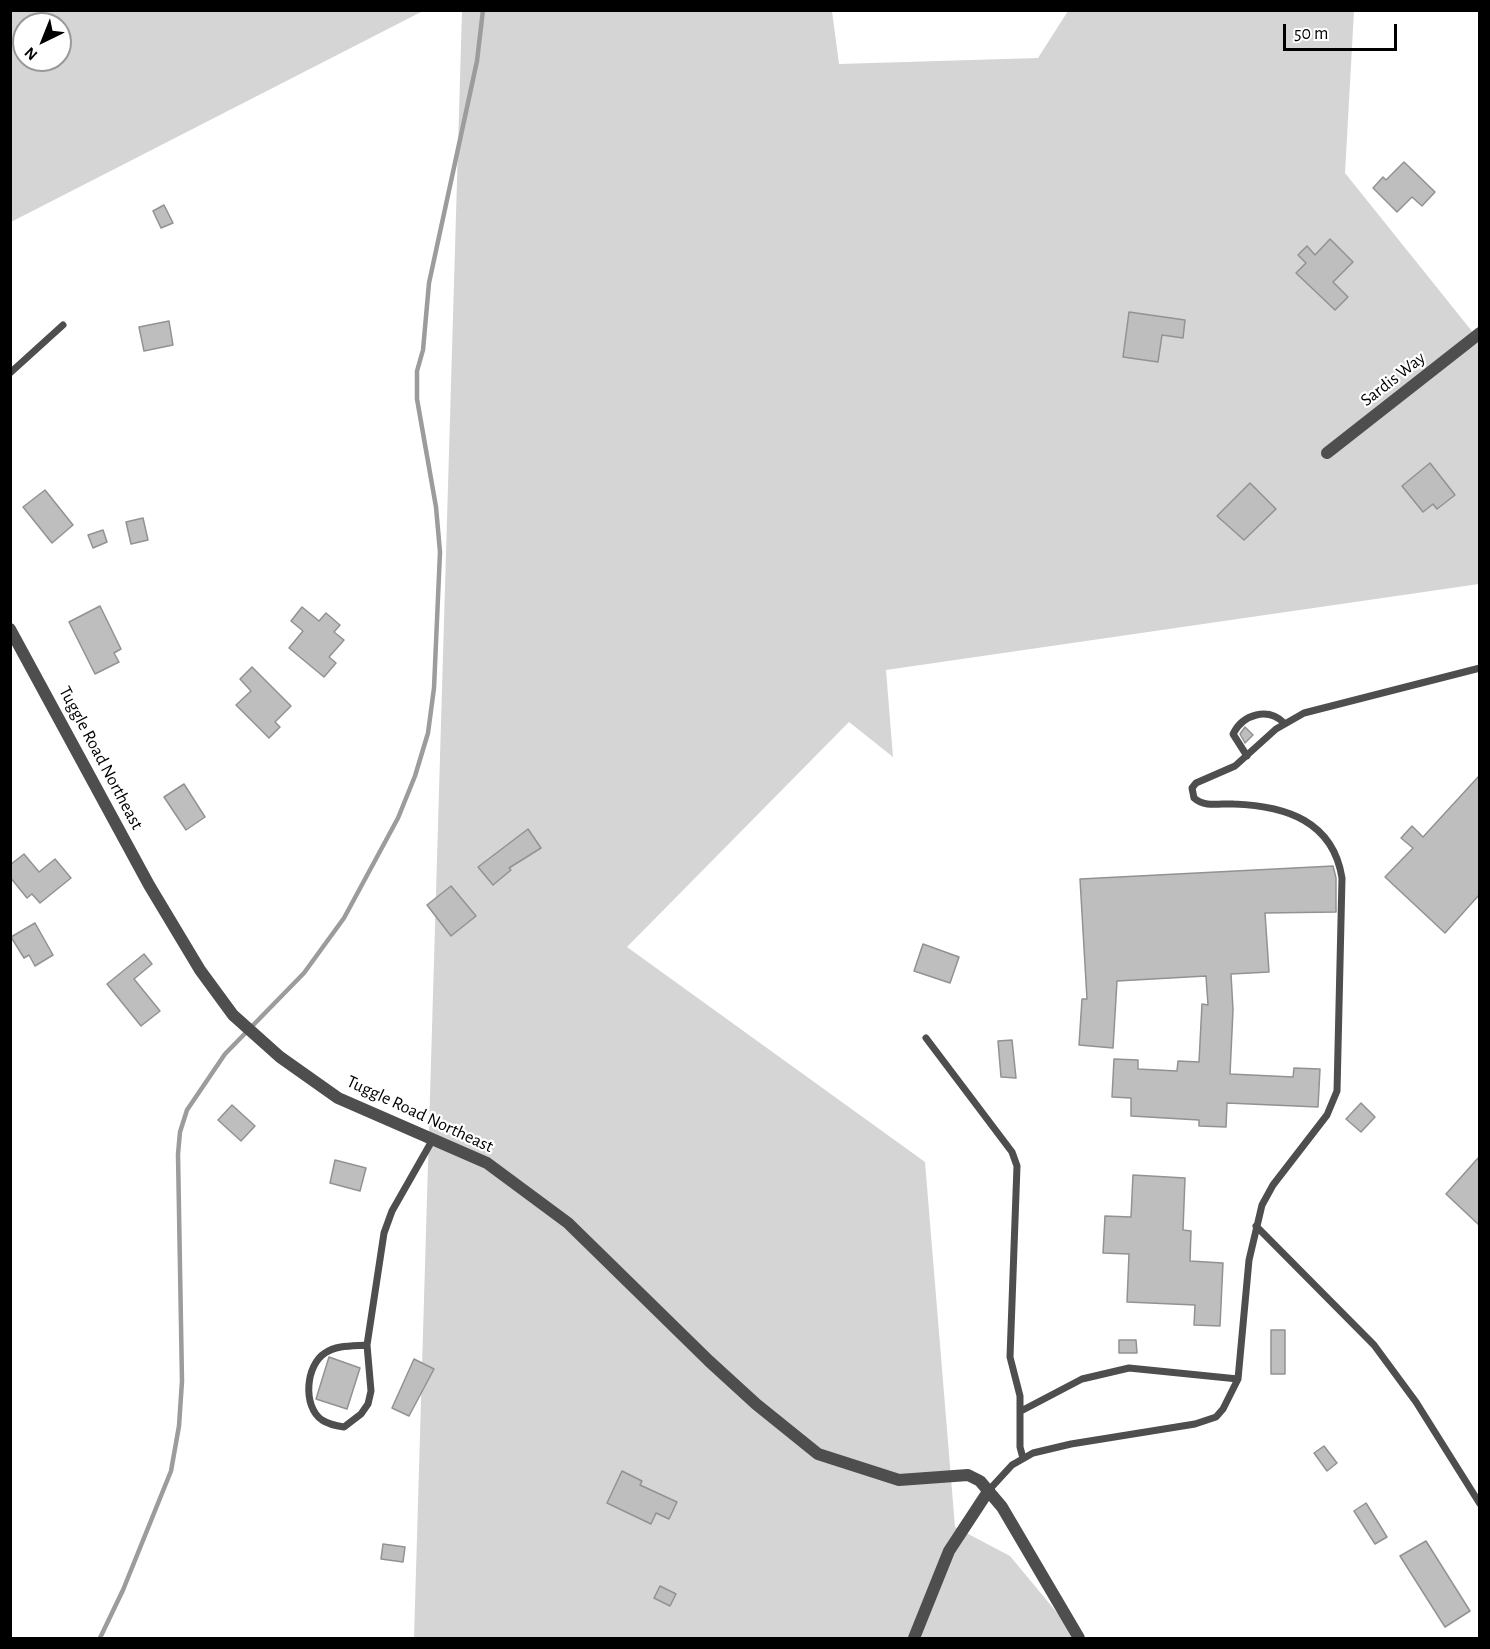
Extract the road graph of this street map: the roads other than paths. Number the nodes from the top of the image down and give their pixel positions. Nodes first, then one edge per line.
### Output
1 (63, 325) dead end
2 (1479, 333) edge
3 (10, 373) edge
4 (1327, 453) dead end
5 (10, 629) edge
6 (1479, 668) edge
7 (1284, 723) junction
8 (1247, 756) junction
9 (926, 1038) dead end
10 (433, 1139) junction
11 (1256, 1226) junction
12 (367, 1345) junction
13 (1238, 1379) junction
14 (1021, 1411) junction
15 (1023, 1458) junction
16 (989, 1490) junction
17 (1479, 1504) edge
18 (914, 1638) edge
19 (1079, 1638) edge

1 - 3 lane
2 - 4 street, Sardis Way
5 - 10 street, Tuggle Road Northeast
6 - 7 lane
7 - 8 lane
7 - 8 lane
8 - 11 lane
9 - 14 lane
10 - 12 lane
10 - 16 street, Tuggle Road Northeast
11 - 13 lane
11 - 17 lane
12 - 12 lane
13 - 14 lane
13 - 15 lane
14 - 15 lane
15 - 16 lane
16 - 18 street
16 - 19 street, Tuggle Road Northeast

